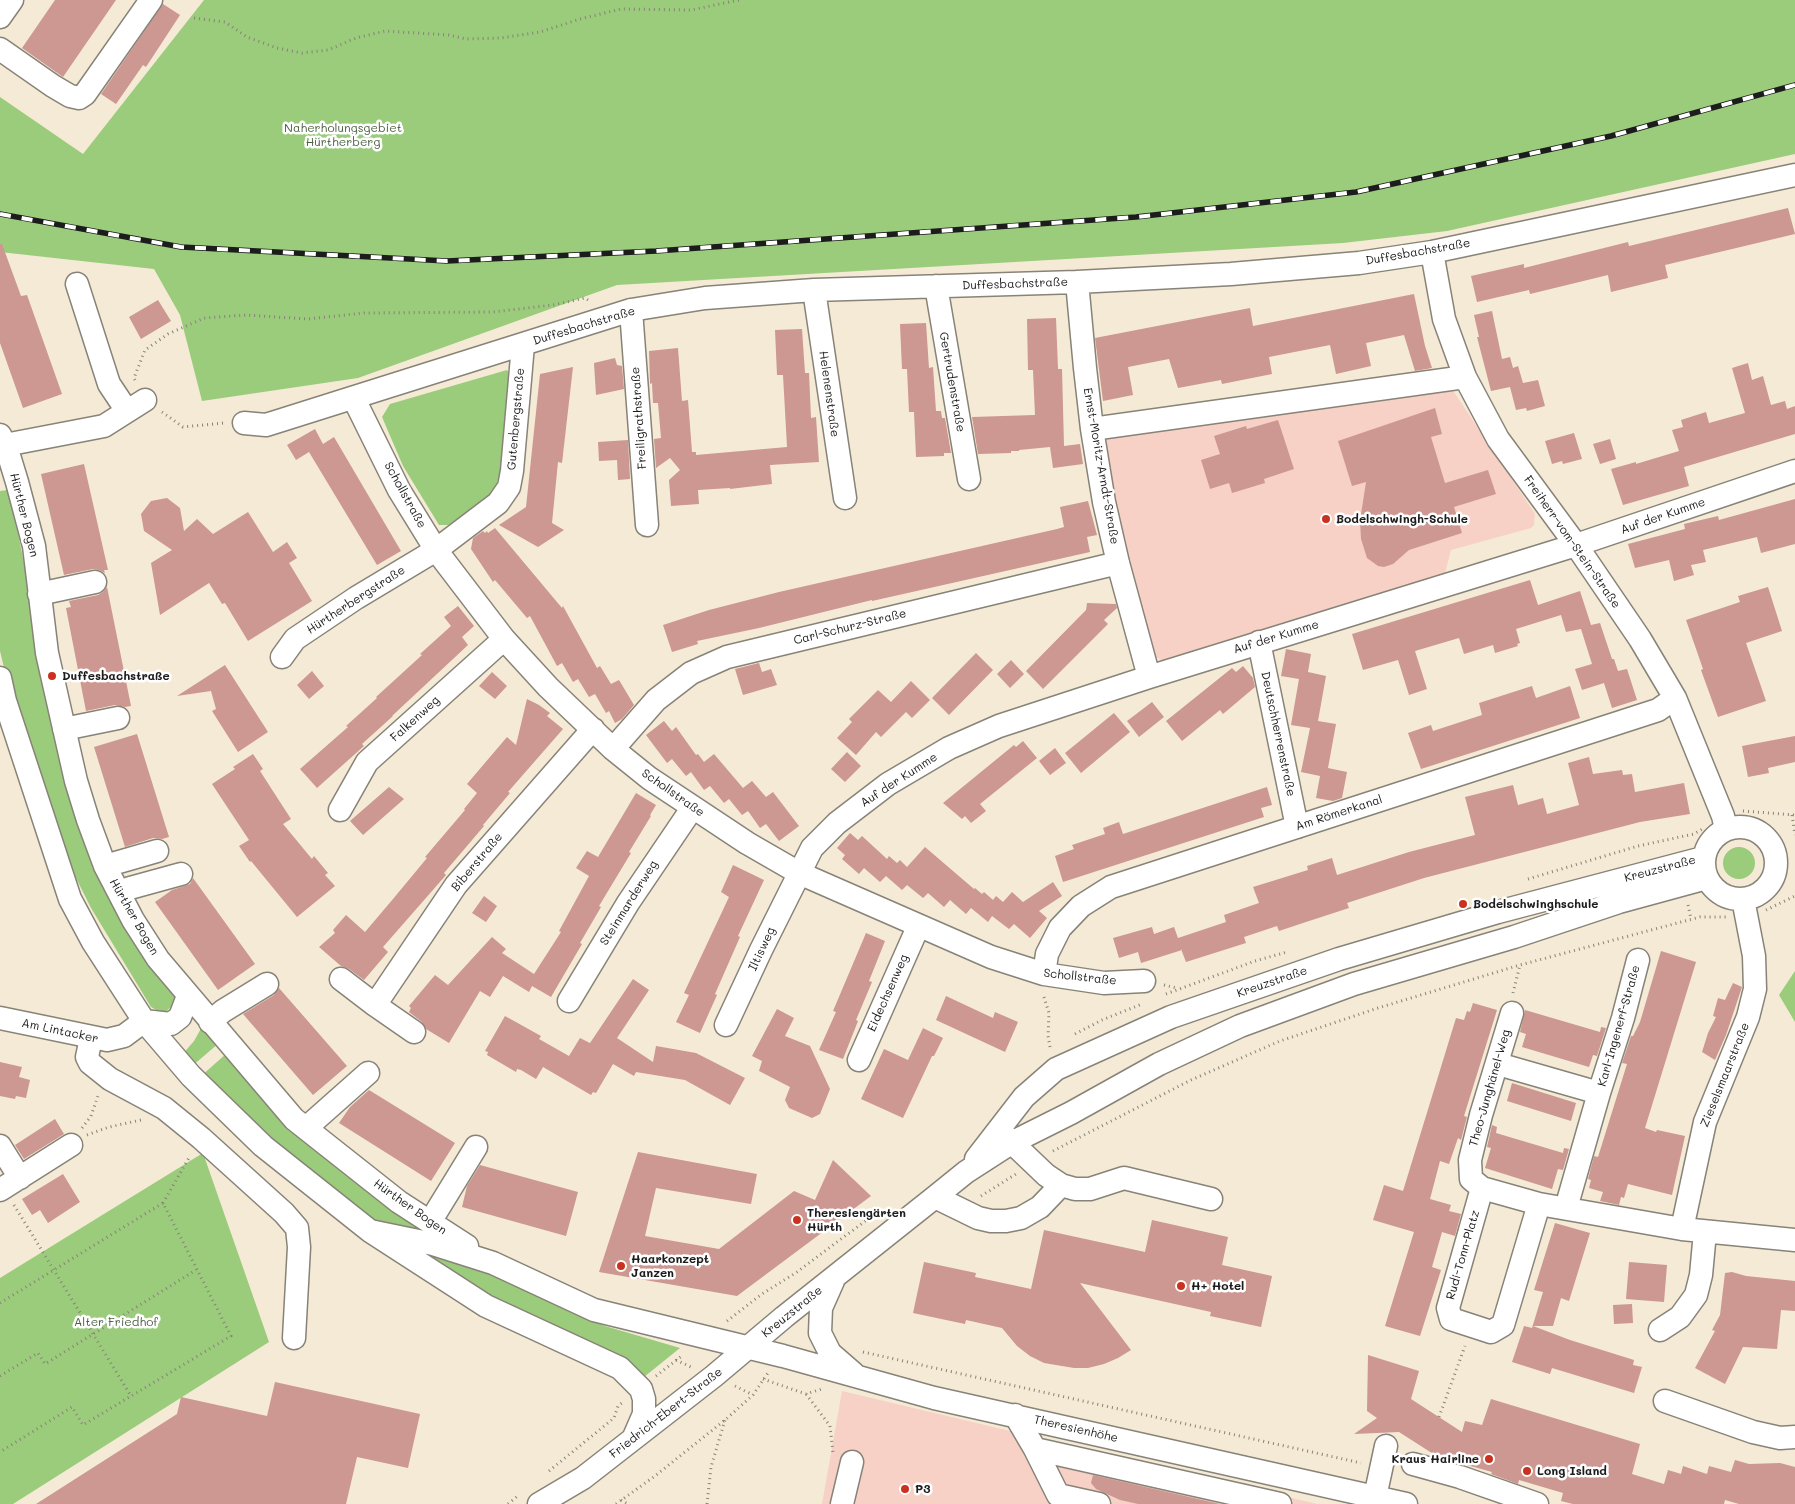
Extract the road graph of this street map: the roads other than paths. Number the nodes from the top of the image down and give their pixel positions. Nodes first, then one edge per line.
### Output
1 (12, 0) edge
2 (151, 0) edge
3 (0, 17) edge
4 (0, 48) edge
5 (1795, 175) edge
6 (1432, 252) junction
7 (1077, 282) junction
8 (77, 284) dead end
9 (936, 286) junction
10 (814, 290) junction
11 (621, 313) junction
12 (523, 344) junction
13 (1465, 377) junction
14 (354, 398) junction
15 (244, 423) road end
16 (1092, 429) junction
17 (2, 442) edge
18 (1795, 471) edge
19 (969, 479) dead end
20 (845, 498) dead end
21 (647, 525) dead end
22 (1576, 545) junction
23 (436, 550) junction
24 (1118, 563) junction
25 (95, 582) dead end
26 (39, 594) junction
27 (504, 639) junction
28 (1259, 642) junction
29 (282, 657) dead end
30 (1149, 677) junction
31 (0, 678) edge
32 (1675, 698) junction
33 (118, 718) dead end
34 (64, 729) junction
35 (593, 729) junction
36 (613, 749) junction
37 (693, 807) junction
38 (340, 810) dead end
39 (1297, 827) junction
40 (1726, 828) junction
41 (157, 851) dead end
42 (1785, 853) edge
43 (105, 866) junction
44 (1705, 868) junction
45 (798, 873) junction
46 (181, 874) dead end
47 (120, 893) junction
48 (1745, 907) junction
49 (918, 927) junction
50 (1638, 960) dead end
51 (1044, 974) junction
52 (341, 979) dead end
53 (1144, 981) dead end
54 (266, 984) dead end
55 (188, 996) junction
56 (569, 1001) dead end
57 (375, 1005) junction
58 (1512, 1013) road end
59 (0, 1018) edge
60 (144, 1020) junction
61 (210, 1022) junction
62 (726, 1025) dead end
63 (414, 1032) dead end
64 (91, 1038) junction
65 (858, 1060) dead end
66 (1498, 1064) junction
67 (368, 1073) dead end
68 (1599, 1093) junction
69 (306, 1128) junction
70 (1005, 1136) junction
71 (71, 1145) road end
72 (0, 1146) edge
73 (476, 1147) dead end
74 (1061, 1185) junction
75 (8, 1186) edge
76 (1482, 1188) junction
77 (934, 1197) junction
78 (1211, 1199) dead end
79 (1539, 1204) junction
80 (1566, 1208) junction
81 (430, 1222) junction
82 (1682, 1229) junction
83 (370, 1231) junction
84 (1705, 1232) junction
85 (1795, 1240) edge
86 (493, 1263) junction
87 (835, 1278) junction
88 (1660, 1330) dead end
89 (294, 1338) dead end
90 (749, 1347) junction
91 (858, 1377) junction
92 (1665, 1401) dead end
93 (1015, 1415) junction
94 (634, 1437) junction
95 (1795, 1437) edge
96 (1386, 1446) dead end
97 (1035, 1449) junction
98 (852, 1462) road end
99 (1413, 1464) dead end
100 (583, 1478) junction
101 (1375, 1497) junction
102 (531, 1498) edge
103 (564, 1504) edge
104 (842, 1504) edge
105 (1099, 1504) edge
106 (1280, 1504) edge
107 (1406, 1504) edge
108 (1537, 1504) edge

1 - 3 street
2 - 4 street
5 - 6 street, Duffesbachstraße
6 - 7 street, Duffesbachstraße
6 - 13 street, Freiherr-vom-Stein-Straße
7 - 9 street, Duffesbachstraße
7 - 16 street, Ernst-Moritz-Arndt-Straße
8 - 17 street
9 - 10 street, Duffesbachstraße
9 - 19 street, Gertrudenstraße
10 - 11 street, Duffesbachstraße
10 - 20 street, Helenenstraße
11 - 12 street, Duffesbachstraße
11 - 21 street, Freiligrathstraße
12 - 14 street, Duffesbachstraße
12 - 23 street, Gutenbergstraße
13 - 16 street
13 - 22 street, Freiherr-vom-Stein-Straße
14 - 15 street, Duffesbachstraße
14 - 23 street, Schollstraße
16 - 24 street, Ernst-Moritz-Arndt-Straße
17 - 26 street, Hürther Bogen
18 - 22 street, Auf der Kumme
22 - 28 street, Auf der Kumme
22 - 32 street, Freiherr-vom-Stein-Straße
23 - 27 street, Schollstraße
23 - 29 street, Hürtherbergstraße
24 - 30 street, Ernst-Moritz-Arndt-Straße
24 - 36 street, Carl-Schurz-Straße
25 - 26 street
26 - 34 street, Hürther Bogen
27 - 35 street, Schollstraße
27 - 38 street, Falkenweg
28 - 30 street, Auf der Kumme
28 - 39 street, Deutschherrenstraße
30 - 45 street, Auf der Kumme
31 - 60 street, Hürther Bogen
32 - 39 street, Am Römerkanal
32 - 40 street, Freiherr-vom-Stein-Straße
33 - 34 street
34 - 43 street, Hürther Bogen
35 - 36 street, Schollstraße
35 - 57 street, Biberstraße
36 - 37 street, Schollstraße
37 - 45 street, Schollstraße
37 - 56 street, Steinmarderweg
39 - 51 street, Am Römerkanal
40 - 42 street
40 - 44 street
41 - 43 street
42 - 48 street
43 - 47 street, Hürther Bogen
44 - 48 street
44 - 70 street, Kreuzstraße
44 - 70 street, Kreuzstraße
45 - 49 street, Schollstraße
45 - 62 street, Iltisweg
46 - 47 street
47 - 55 street, Hürther Bogen
48 - 82 street, Zieselsmaarstraße
49 - 51 street, Schollstraße
49 - 65 street, Eidechsenweg
50 - 68 street, Karl-Ingenerf-Straße
51 - 53 street, Schollstraße
52 - 57 street
54 - 61 street
55 - 60 street
55 - 61 street, Hürther Bogen
57 - 63 street
58 - 66 street, Theo-Junghänel-Weg
59 - 64 street, Am Lintacker
60 - 64 street, Am Lintacker
60 - 83 street, Hürther Bogen
61 - 69 street, Hürther Bogen
64 - 89 street
66 - 68 street, Karl-Ingenerf-Straße
66 - 76 street, Theo-Junghänel-Weg
67 - 69 street
68 - 80 street, Karl-Ingenerf-Straße
69 - 81 street, Hürther Bogen
70 - 74 street
70 - 77 street, Kreuzstraße
71 - 75 street
72 - 75 street
73 - 81 street
74 - 77 street
74 - 78 street
76 - 79 street
76 - 79 street, Rudi-Tonn-Platz
77 - 87 street, Kreuzstraße
79 - 80 street
80 - 82 street
81 - 86 street, Hürther Bogen
82 - 84 street
83 - 86 street, Hürther Bogen
83 - 94 street, Hürther Bogen
84 - 85 street
84 - 88 street
86 - 90 street, Hürther Bogen
87 - 90 street, Kreuzstraße
87 - 91 street, Kreuzstraße
90 - 91 street, Theresienhöhe
90 - 94 street, Friedrich-Ebert-Straße
91 - 93 street, Theresienhöhe
92 - 95 street
93 - 97 street
93 - 101 street, Theresienhöhe
94 - 100 street, Friedrich-Ebert-Straße
96 - 101 street
97 - 105 street
97 - 106 street
98 - 104 street
99 - 108 street
100 - 102 street, Friedrich-Ebert-Straße
100 - 103 street, Friedrich-Ebert-Straße
101 - 107 street, Theresienhöhe

